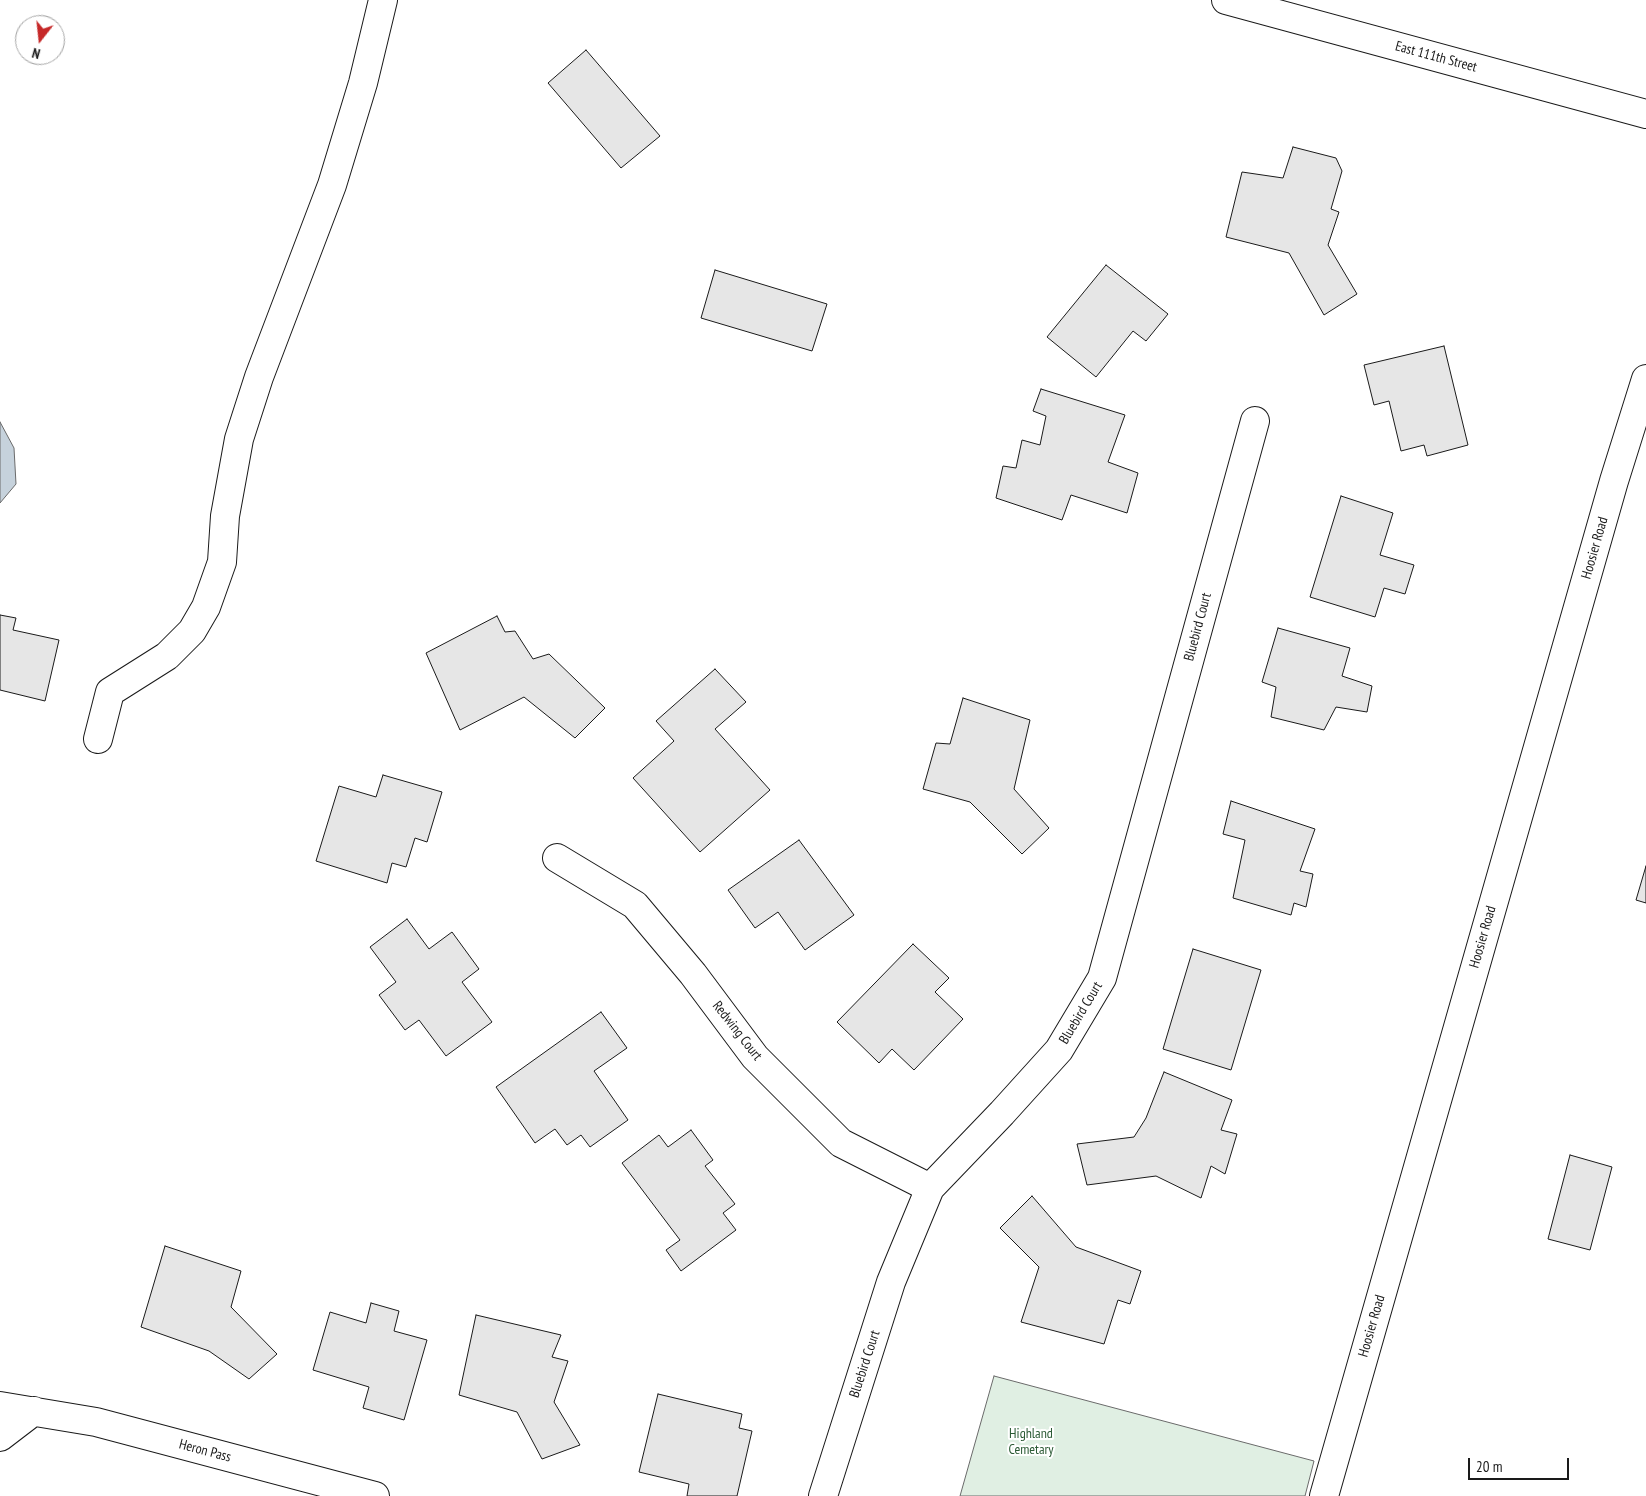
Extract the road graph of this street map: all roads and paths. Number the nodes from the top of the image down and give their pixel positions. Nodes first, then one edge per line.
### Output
1 (383, 0) edge
2 (1226, 0) edge
3 (1646, 114) edge
4 (1646, 381) edge
5 (1255, 421) dead end
6 (98, 739) dead end
7 (557, 858) dead end
8 (930, 1188) junction
9 (0, 1406) edge
10 (34, 1411) junction
11 (0, 1438) edge
12 (375, 1496) edge
13 (823, 1496) edge
14 (1324, 1496) edge

1 - 6 street
2 - 3 street, East 111th Street
4 - 14 street, Hoosier Road
5 - 8 street, Bluebird Court
7 - 8 street, Redwing Court
8 - 13 street, Bluebird Court
9 - 10 street, Heron Pass
10 - 11 street
10 - 12 street, Heron Pass

